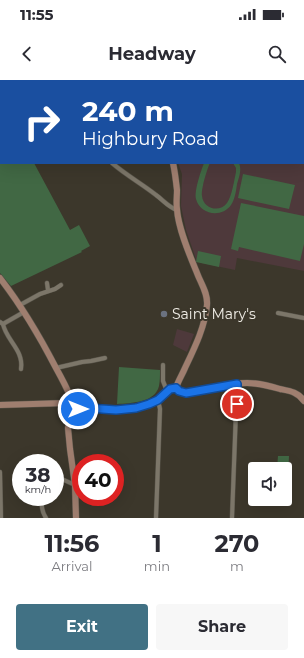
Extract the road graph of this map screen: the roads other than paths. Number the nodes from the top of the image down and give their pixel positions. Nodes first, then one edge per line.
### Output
1 (113, 164) edge
2 (173, 164) edge
3 (177, 210) junction
4 (0, 278) edge
5 (47, 283) dead end
6 (61, 285) dead end
7 (48, 290) junction
8 (20, 305) junction
9 (24, 312) junction
10 (278, 313) dead end
11 (304, 318) edge
12 (1, 323) edge
13 (105, 358) dead end
14 (27, 365) dead end
15 (163, 365) dead end
16 (56, 368) junction
17 (237, 384) junction
18 (176, 388) junction
19 (167, 391) junction
20 (303, 398) edge
21 (158, 400) junction
22 (72, 402) junction
23 (0, 405) edge
24 (76, 409) junction
25 (72, 463) edge
26 (2, 472) edge
27 (42, 506) edge
28 (76, 506) edge
29 (1, 518) edge
30 (46, 518) edge
31 (76, 518) edge
32 (156, 518) edge
33 (232, 518) edge

1 - 3 street
2 - 3 street
3 - 18 street
4 - 8 street
5 - 7 street
6 - 7 street
7 - 8 street
8 - 9 street
9 - 12 street
9 - 16 street
10 - 11 street
12 - 14 street
13 - 16 street
15 - 19 street
16 - 22 street
17 - 18 street
17 - 20 street
17 - 33 street
18 - 19 street
19 - 21 street
21 - 24 street
21 - 32 street
22 - 23 street
22 - 24 street
24 - 25 street
26 - 29 street
27 - 30 street
28 - 31 street

